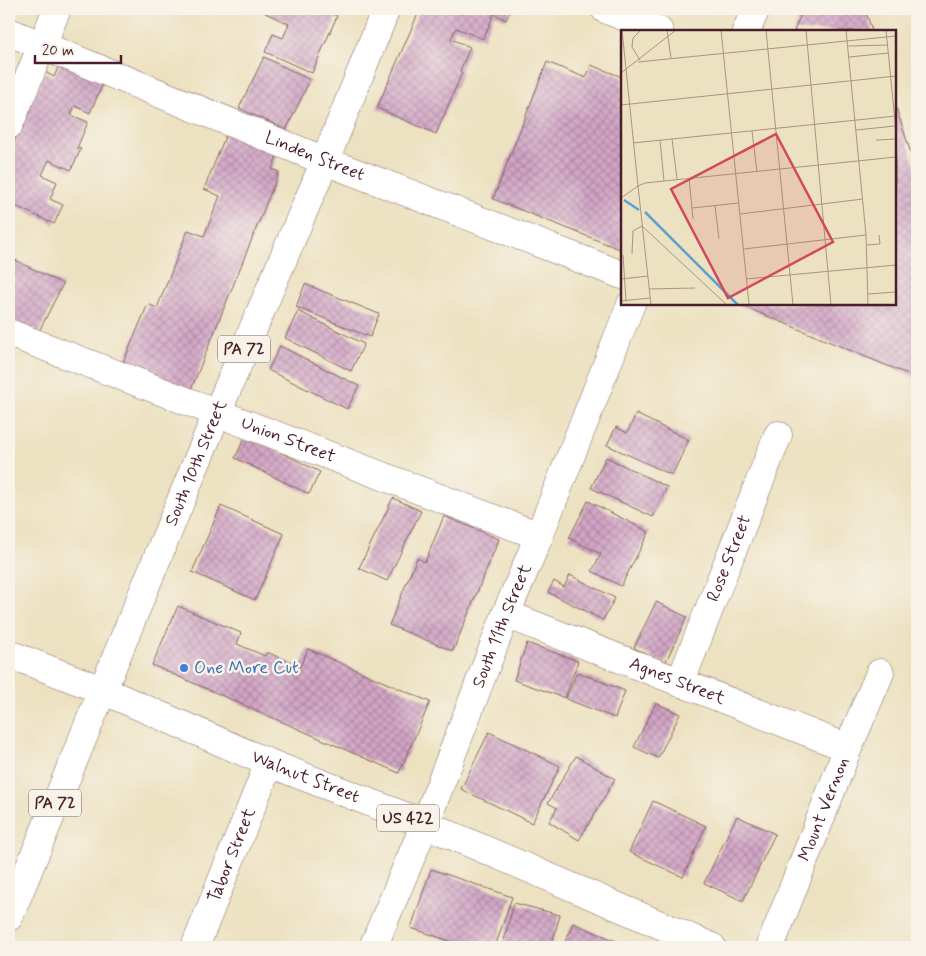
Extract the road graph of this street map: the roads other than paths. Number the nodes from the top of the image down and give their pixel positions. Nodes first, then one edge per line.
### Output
1 (57, 9) edge
2 (386, 9) edge
3 (605, 9) edge
4 (756, 9) edge
5 (657, 30) edge
6 (746, 30) edge
7 (9, 32) edge
8 (41, 45) junction
9 (9, 125) edge
10 (325, 161) junction
11 (621, 275) edge
12 (631, 305) edge
13 (9, 333) edge
14 (217, 413) junction
15 (778, 435) dead end
16 (539, 536) junction
17 (506, 614) junction
18 (9, 654) edge
19 (880, 673) dead end
20 (680, 683) junction
21 (102, 690) junction
22 (848, 748) junction
23 (269, 763) junction
24 (424, 824) junction
25 (9, 917) edge
26 (196, 947) edge
27 (373, 947) edge
28 (712, 947) edge
29 (770, 947) edge

1 - 8 main road
2 - 10 main road, South 10th Street / PA 72
3 - 5 main road
4 - 6 main road
7 - 8 main road, Linden Street
8 - 9 main road
8 - 10 main road, Linden Street
10 - 11 main road, Linden Street
10 - 14 main road, South 10th Street / PA 72
12 - 16 main road, South 11th Street
13 - 14 main road, Union Street
14 - 16 main road, Union Street
14 - 21 main road, South 10th Street / PA 72
15 - 20 main road, Rose Street
16 - 17 main road, South 11th Street
17 - 20 main road, Agnes Street
17 - 24 main road, South 11th Street
18 - 21 main road, Walnut Street / US 422
19 - 22 main road, Mount Vernon
20 - 22 main road, Agnes Street
21 - 23 main road, Walnut Street / US 422
21 - 25 main road, South 10th Street / PA 72
22 - 29 main road, Mount Vernon
23 - 24 main road, Walnut Street / US 422
23 - 26 main road, Tabor Street
24 - 27 main road, South 11th Street
24 - 28 main road, Walnut Street / US 422

